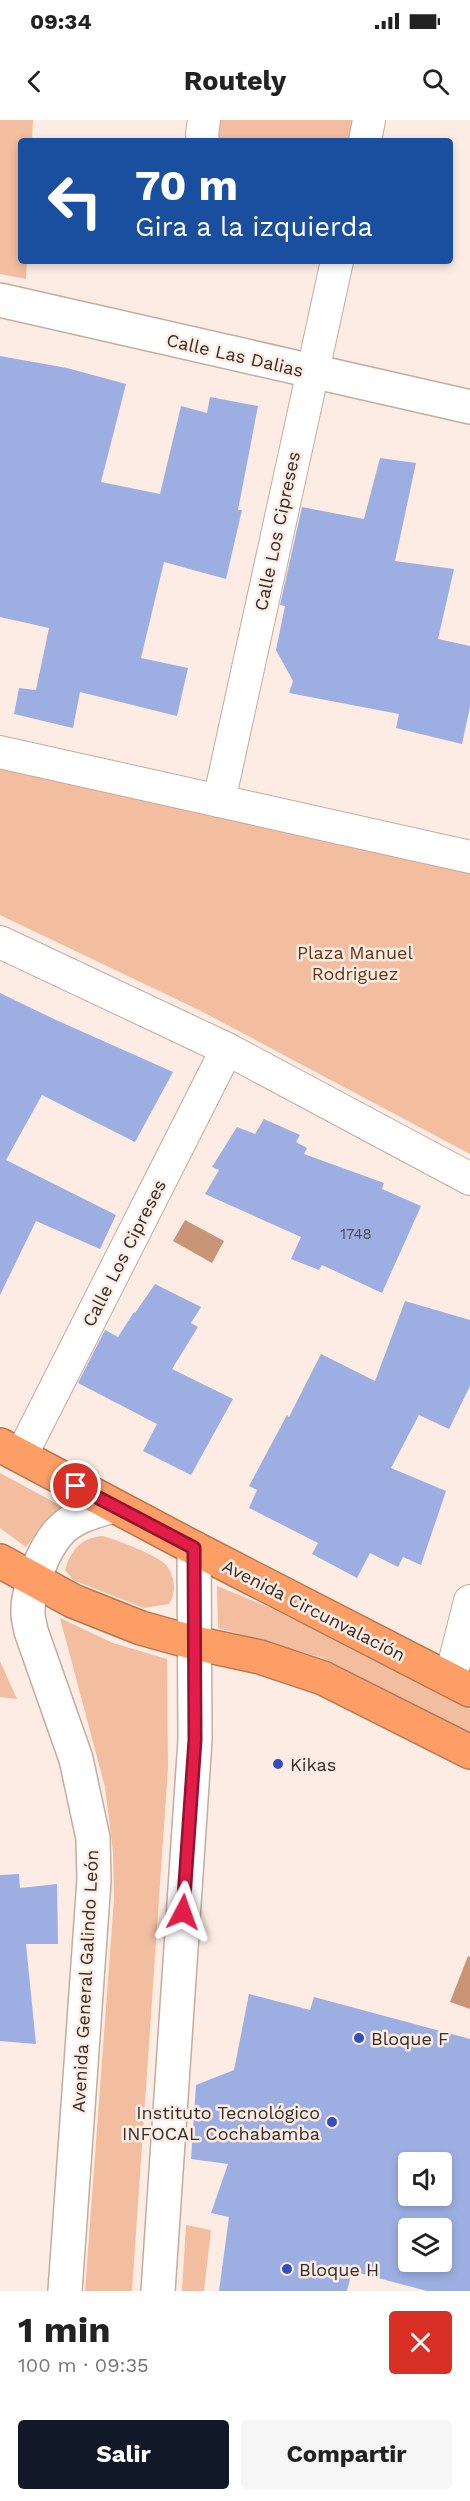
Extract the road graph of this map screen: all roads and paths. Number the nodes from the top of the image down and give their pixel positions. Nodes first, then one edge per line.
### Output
1 (204, 120) edge
2 (369, 120) edge
3 (203, 138) edge
4 (366, 138) edge
5 (336, 264) edge
6 (0, 300) edge
7 (312, 372) junction
8 (470, 406) edge
9 (0, 752) edge
10 (219, 801) junction
11 (470, 857) edge
12 (0, 942) edge
13 (227, 1049) junction
14 (470, 1179) edge
15 (10, 1451) edge
16 (113, 1506) junction
17 (194, 1548) junction
18 (0, 1561) edge
19 (33, 1581) junction
20 (470, 1601) edge
21 (195, 1643) junction
22 (460, 1685) edge
23 (470, 1752) edge
24 (65, 2291) edge
25 (158, 2291) edge

1 - 3 street
2 - 4 street
5 - 7 street, Calle Los Cipreses
6 - 7 main road, Calle Las Dalias
7 - 8 main road, Calle Las Dalias
7 - 10 street, Calle Los Cipreses
9 - 10 street
10 - 11 street
12 - 13 street
13 - 14 street
13 - 15 street, Calle Los Cipreses
15 - 16 highway, Avenida Circunvalación
16 - 17 highway, Avenida Circunvalación
16 - 19 main road, Avenida General Galindo León
17 - 21 main road
17 - 22 highway, Avenida Circunvalación
18 - 19 highway
19 - 21 highway
19 - 24 main road, Avenida General Galindo León
20 - 22 street
21 - 23 highway
21 - 25 main road

